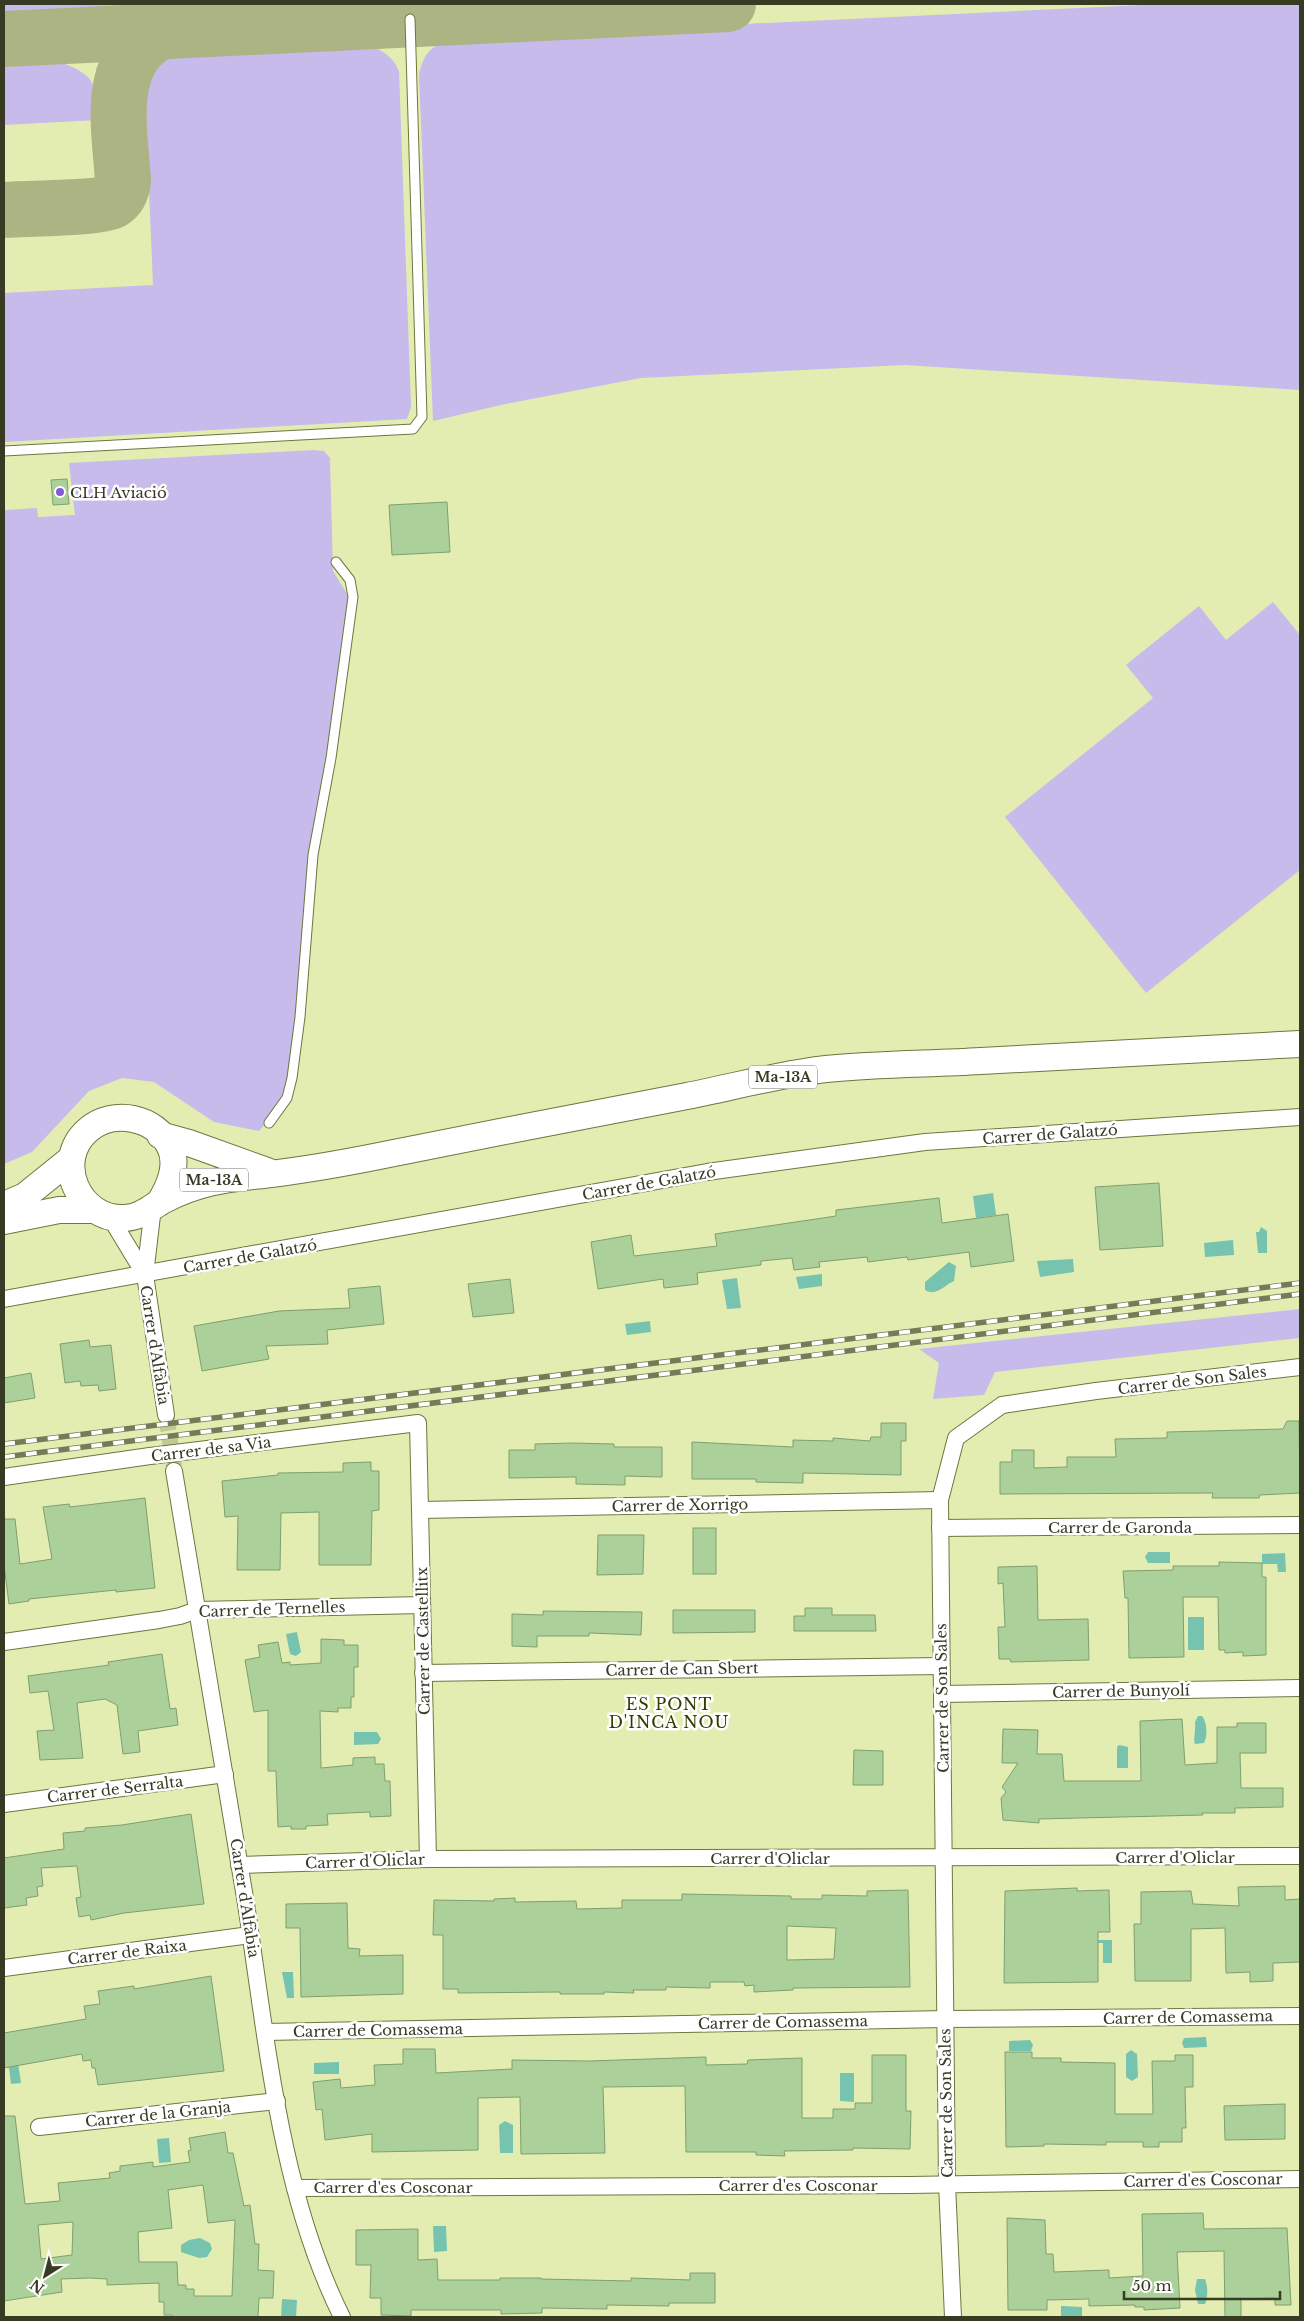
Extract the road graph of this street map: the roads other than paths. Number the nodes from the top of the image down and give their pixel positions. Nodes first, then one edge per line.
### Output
1 (410, 19) dead end
2 (4, 451) edge
3 (336, 562) dead end
4 (1300, 1044) edge
5 (1300, 1117) edge
6 (269, 1123) dead end
7 (160, 1135) junction
8 (71, 1159) junction
9 (273, 1173) junction
10 (4, 1205) edge
11 (156, 1205) junction
12 (101, 1214) junction
13 (4, 1221) edge
14 (145, 1275) junction
15 (4, 1299) edge
16 (1300, 1367) edge
17 (166, 1415) tunnel mouth
18 (418, 1423) joint
19 (174, 1471) tunnel mouth
20 (4, 1476) edge
21 (940, 1500) junction
22 (421, 1510) junction
23 (1300, 1525) edge
24 (940, 1528) junction
25 (422, 1605) junction
26 (197, 1610) junction
27 (4, 1642) edge
28 (942, 1666) junction
29 (423, 1673) junction
30 (1300, 1688) edge
31 (942, 1694) junction
32 (225, 1774) junction
33 (4, 1804) edge
34 (1300, 1856) edge
35 (943, 1858) junction
36 (428, 1859) junction
37 (240, 1866) junction
38 (250, 1935) junction
39 (4, 1968) edge
40 (1300, 2016) edge
41 (945, 2019) junction
42 (265, 2032) junction
43 (277, 2101) junction
44 (39, 2127) dead end
45 (1300, 2179) edge
46 (947, 2184) junction
47 (296, 2188) junction
48 (342, 2317) edge
49 (953, 2317) edge

1 - 2 lane
3 - 6 lane
4 - 9 main road, Ma-13A
5 - 14 street, Carrer de Galatzó
7 - 8 main road
7 - 9 main road, Ma-13A
7 - 11 main road
8 - 10 main road
8 - 12 main road
9 - 11 main road, Ma-13A
11 - 12 main road
11 - 14 street, Carrer d'Alfàbia
12 - 13 main road
12 - 14 street, Carrer d'Alfàbia
14 - 15 street, Carrer de Galatzó
14 - 17 street, Carrer d'Alfàbia
16 - 21 street, Carrer de Son Sales
18 - 20 street, Carrer de sa Via, bridge
18 - 22 street, Carrer de Castellitx
19 - 26 street, Carrer d'Alfàbia
21 - 22 street, Carrer de Xorrigo
21 - 24 street, Carrer de Son Sales
22 - 25 street, Carrer de Castellitx
23 - 24 street, Carrer de Garonda
24 - 28 street, Carrer de Son Sales
25 - 26 street, Carrer de Ternelles
25 - 29 street, Carrer de Castellitx
26 - 27 street, Carrer de Ternelles
26 - 32 street, Carrer d'Alfàbia
28 - 29 street, Carrer de Can Sbert
28 - 31 street, Carrer de Son Sales
29 - 36 street, Carrer de Castellitx
30 - 31 street, Carrer de Bunyolí
31 - 35 street, Carrer de Son Sales
32 - 33 street, Carrer de Serralta
32 - 37 street, Carrer d'Alfàbia
34 - 35 street, Carrer d'Oliclar
35 - 36 street, Carrer d'Oliclar
35 - 41 street, Carrer de Son Sales
36 - 37 street, Carrer d'Oliclar
37 - 38 street, Carrer d'Alfàbia
38 - 39 street, Carrer de Raixa
38 - 42 street, Carrer d'Alfàbia
40 - 41 street, Carrer de Comassema
41 - 42 street, Carrer de Comassema
41 - 46 street, Carrer de Son Sales
42 - 43 street, Carrer d'Alfàbia
43 - 44 street, Carrer de la Granja
43 - 47 street, Carrer d'Alfàbia
45 - 46 street, Carrer d'es Cosconar
46 - 47 street, Carrer d'es Cosconar
46 - 49 street, Carrer de Son Sales
47 - 48 street, Carrer d'Alfàbia

